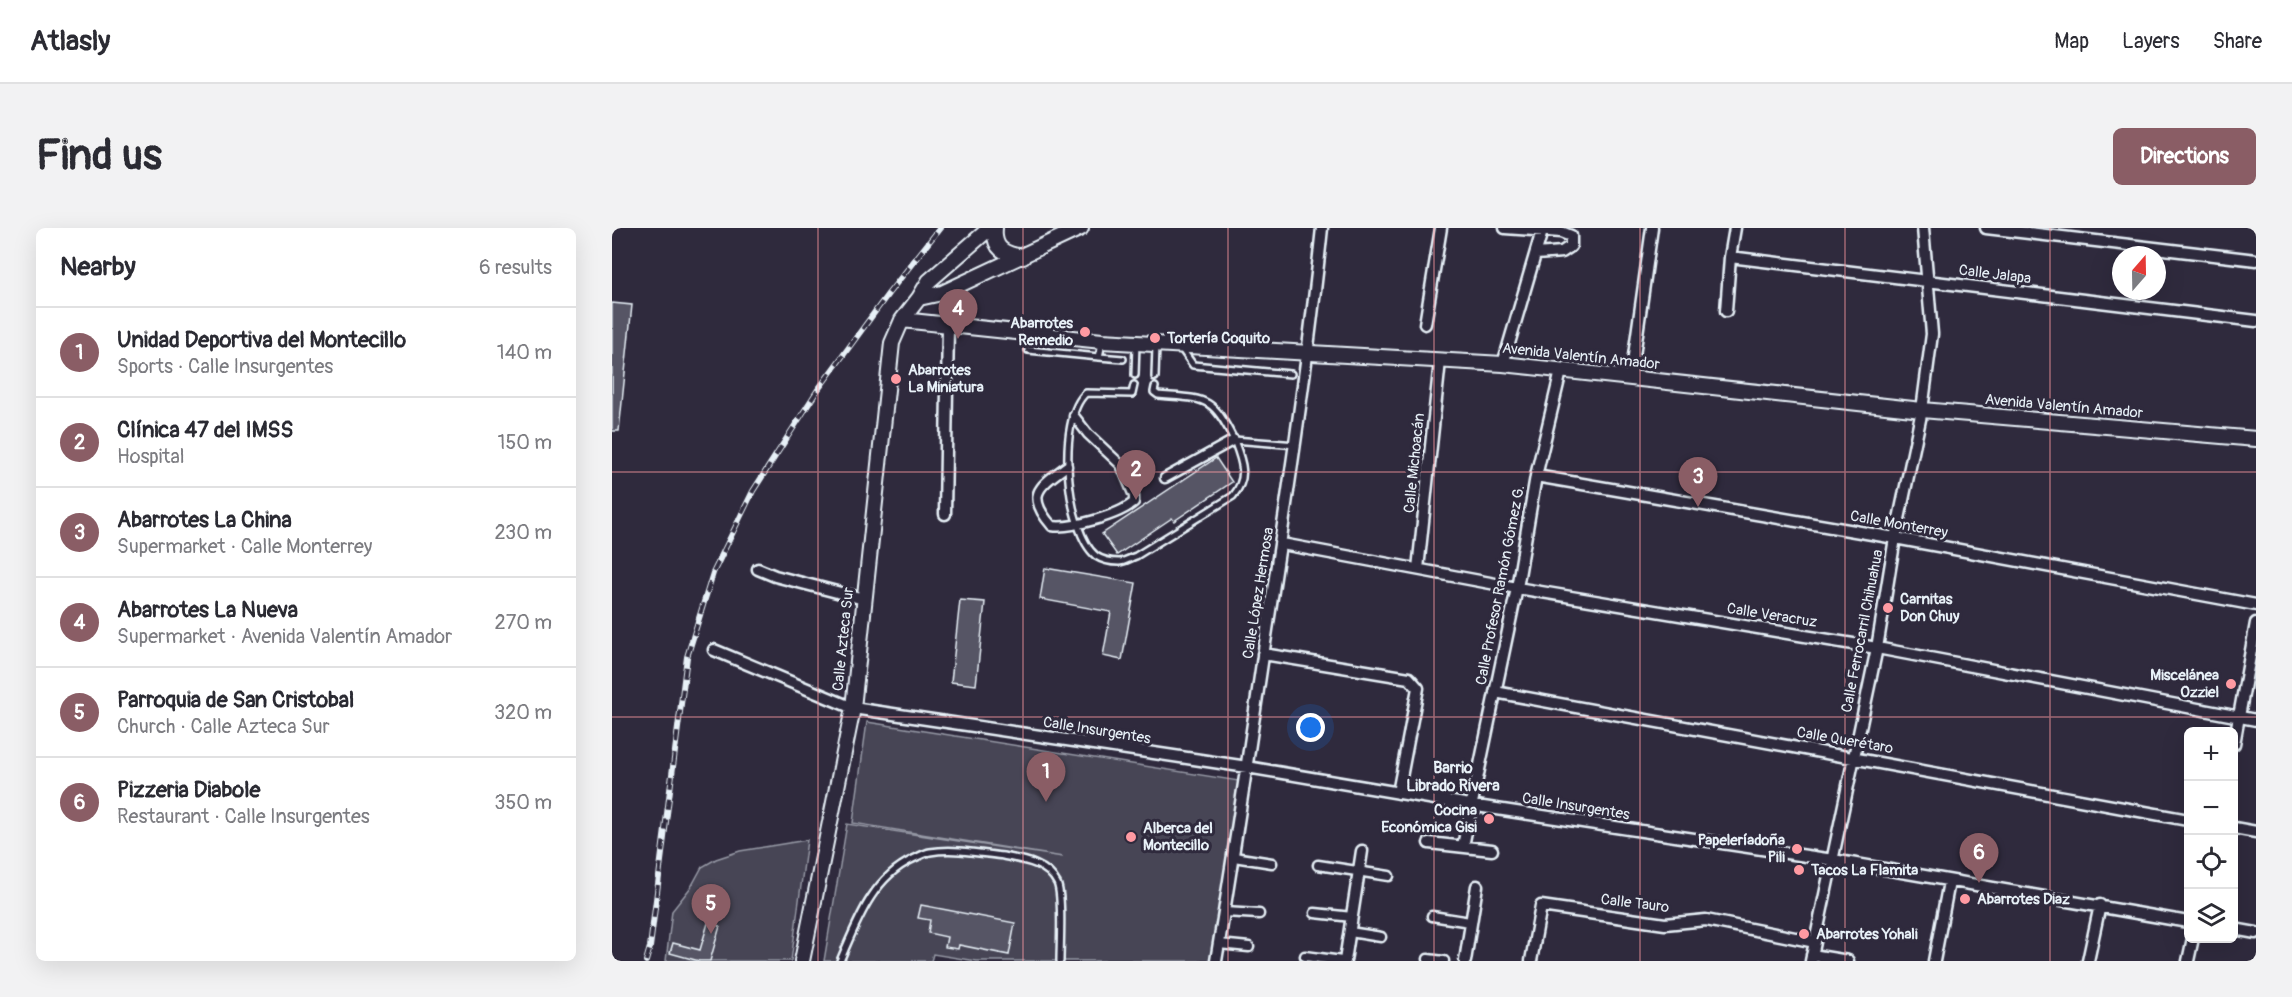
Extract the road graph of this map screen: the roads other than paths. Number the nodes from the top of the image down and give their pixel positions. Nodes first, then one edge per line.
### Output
1 (993, 228) edge
2 (1081, 228) edge
3 (1322, 228) edge
4 (1442, 228) edge
5 (1504, 228) edge
6 (1652, 228) edge
7 (1736, 228) edge
8 (1923, 228) edge
9 (1986, 228) edge
10 (1542, 231) junction
11 (1536, 254) junction
12 (1023, 257) junction
13 (1730, 257) junction
14 (2256, 261) edge
15 (1928, 280) junction
16 (919, 298) junction
17 (1726, 311) dead end
18 (902, 320) junction
19 (2256, 321) edge
20 (1425, 324) dead end
21 (948, 326) junction
22 (1102, 341) junction
23 (1136, 342) junction
24 (1156, 344) junction
25 (1178, 345) junction
26 (1029, 350) dead end
27 (1309, 351) junction
28 (1099, 357) junction
29 (1123, 359) dead end
30 (1440, 361) junction
31 (1503, 364) junction
32 (1561, 371) junction
33 (1291, 374) dead end
34 (1135, 375) dead end
35 (1155, 377) dead end
36 (1631, 377) junction
37 (1134, 385) dead end
38 (1155, 387) dead end
39 (1922, 410) junction
40 (1074, 416) junction
41 (2256, 439) edge
42 (1234, 440) junction
43 (1296, 445) junction
44 (1067, 466) junction
45 (1536, 476) junction
46 (1165, 478) dead end
47 (945, 514) dead end
48 (1078, 522) junction
49 (1895, 538) junction
50 (1282, 544) junction
51 (758, 569) dead end
52 (1418, 569) junction
53 (1517, 588) junction
54 (864, 599) junction
55 (2256, 604) edge
56 (2256, 623) edge
57 (1877, 648) junction
58 (714, 650) dead end
59 (1263, 654) junction
60 (1495, 692) junction
61 (852, 708) junction
62 (2239, 717) junction
63 (2256, 720) edge
64 (2237, 727) edge
65 (1852, 757) junction
66 (1247, 768) junction
67 (1398, 793) junction
68 (1470, 805) junction
69 (2184, 819) edge
70 (2238, 829) edge
71 (2256, 832) edge
72 (1429, 843) dead end
73 (1463, 846) junction
74 (1492, 850) dead end
75 (1362, 851) dead end
76 (1234, 857) junction
77 (1833, 860) junction
78 (1272, 863) dead end
79 (1317, 865) dead end
80 (1359, 872) junction
81 (1389, 876) dead end
82 (1949, 882) junction
83 (1477, 886) dead end
84 (2100, 905) junction
85 (1224, 912) junction
86 (1315, 912) dead end
87 (1259, 914) dead end
88 (1432, 916) dead end
89 (1352, 917) junction
90 (2184, 920) edge
91 (1470, 922) junction
92 (2238, 930) edge
93 (1350, 932) junction
94 (2256, 933) edge
95 (1381, 937) dead end
96 (1815, 942) junction
97 (2192, 943) edge
98 (1218, 944) junction
99 (1249, 947) dead end
100 (1305, 956) dead end
101 (1428, 958) dead end
102 (1811, 958) edge
103 (802, 961) edge
104 (840, 961) edge
105 (1060, 961) edge
106 (1216, 961) edge
107 (1343, 961) edge
108 (1443, 961) edge
109 (1465, 961) edge
110 (1531, 961) edge
111 (1848, 961) edge
112 (1934, 961) edge
113 (2088, 961) edge
114 (2188, 961) edge

1 - 12 street
1 - 16 street, Calle Azteca Sur
2 - 12 street
3 - 27 street, Calle López Hermosa
4 - 20 street
5 - 10 street
6 - 36 street
7 - 13 street
8 - 15 street, Calle Ferrocarril Chihuahua
9 - 14 street
10 - 11 street
10 - 11 street
11 - 31 street
12 - 16 street
13 - 15 street, Calle Jalapa
13 - 17 street
15 - 19 street, Calle Jalapa
15 - 39 street, Calle Ferrocarril Chihuahua
16 - 18 street, Calle Azteca Sur
18 - 21 street, Avenida Valentín Amador
18 - 54 street, Calle Azteca Sur
21 - 22 street, Avenida Valentín Amador
21 - 47 street
22 - 23 street, Avenida Valentín Amador
22 - 28 lane
23 - 24 street, Avenida Valentín Amador
23 - 34 lane
24 - 25 street, Avenida Valentín Amador
24 - 35 lane
25 - 27 street, Avenida Valentín Amador
25 - 33 lane
26 - 28 lane
27 - 30 street, Avenida Valentín Amador
27 - 43 street, Calle López Hermosa
28 - 29 lane
30 - 31 street, Avenida Valentín Amador
30 - 52 street, Calle Michoacán
31 - 32 street, Avenida Valentín Amador
32 - 36 street, Avenida Valentín Amador
32 - 45 street, Calle Profesor Ramón Gómez G.
36 - 39 street, Avenida Valentín Amador
37 - 40 lane
38 - 42 lane
39 - 41 street, Avenida Valentín Amador
39 - 49 street, Calle Ferrocarril Chihuahua
40 - 44 lane
40 - 48 street
42 - 43 lane
42 - 46 street
42 - 48 lane
43 - 50 street, Calle López Hermosa
44 - 48 lane
44 - 48 street
45 - 49 street, Calle Monterrey
45 - 53 street, Calle Profesor Ramón Gómez G.
49 - 55 street, Calle Monterrey
49 - 57 street, Calle Ferrocarril Chihuahua
50 - 52 street, Calle Veracruz
50 - 59 street, Calle López Hermosa
51 - 54 street
52 - 53 street, Calle Veracruz
53 - 57 street, Calle Veracruz
53 - 60 street, Calle Profesor Ramón Gómez G.
54 - 61 street, Calle Azteca Sur
56 - 62 street
57 - 62 street, Calle Veracruz
57 - 65 street, Calle Ferrocarril Chihuahua
58 - 61 street, Calle Insurgentes
59 - 66 street, Calle López Hermosa
59 - 67 street
60 - 65 street, Calle Querétaro
60 - 68 street, Calle Profesor Ramón Gómez G.
61 - 66 street, Calle Insurgentes
61 - 103 street, Calle Azteca Sur
62 - 63 street, Calle Veracruz
62 - 64 street
65 - 69 street, Calle Querétaro
65 - 77 street, Calle Ferrocarril Chihuahua
66 - 67 street, Calle Insurgentes
66 - 76 street, Calle López Hermosa
67 - 68 street, Calle Insurgentes
68 - 73 street, Calle Profesor Ramón Gómez G.
68 - 77 street, Calle Insurgentes
70 - 71 street
72 - 73 street
73 - 74 street
75 - 80 street
76 - 78 street
76 - 85 street, Calle López Hermosa
77 - 82 street, Calle Insurgentes
77 - 96 street, Calle Ferrocarril Chihuahua
79 - 80 street
80 - 81 street
80 - 89 street
82 - 84 street, Calle Insurgentes
82 - 112 street
83 - 91 street
84 - 90 street, Calle Insurgentes
84 - 113 street
85 - 87 street
85 - 98 street, Calle López Hermosa
86 - 89 street
88 - 91 street
89 - 93 street
91 - 109 street
92 - 94 street
93 - 95 street
93 - 107 street
96 - 102 street, Calle Ferrocarril Chihuahua
96 - 110 street, Calle Tauro
97 - 114 street
98 - 99 street
98 - 106 street, Calle López Hermosa
100 - 107 street
101 - 108 street
102 - 111 street
104 - 105 lane

